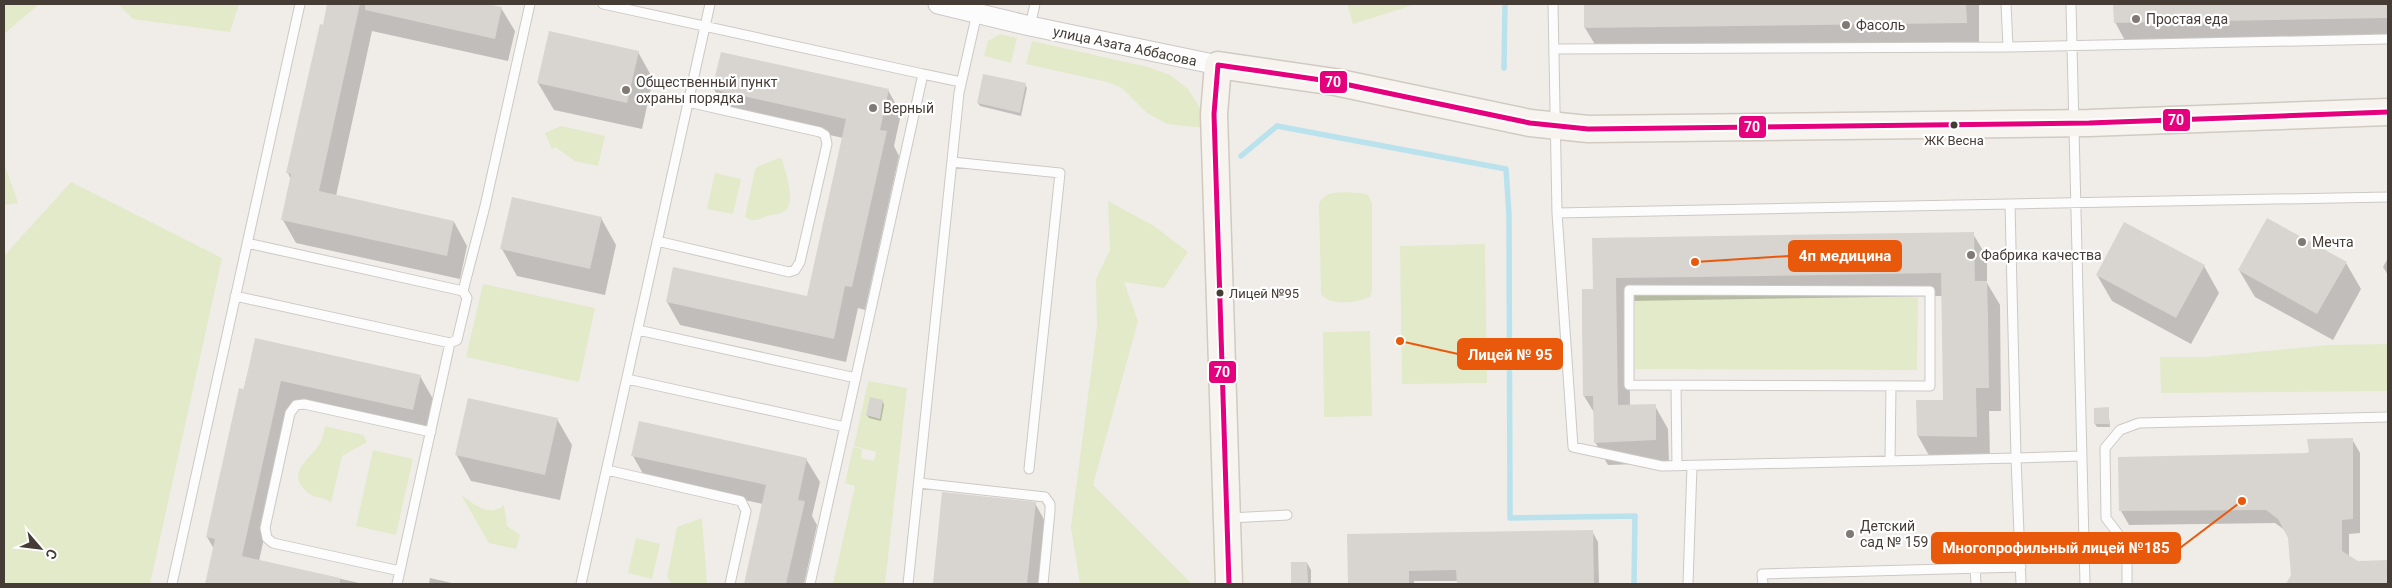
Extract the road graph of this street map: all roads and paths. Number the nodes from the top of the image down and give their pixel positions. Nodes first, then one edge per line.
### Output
1 (300, 4) edge
2 (530, 4) edge
3 (603, 4) edge
4 (710, 4) edge
5 (938, 4) edge
6 (1035, 4) edge
7 (1553, 4) edge
8 (2006, 4) edge
9 (2071, 4) edge
10 (977, 13) junction
11 (705, 26) junction
12 (1030, 26) junction
13 (2388, 38) edge
14 (2072, 44) junction
15 (2008, 46) junction
16 (1554, 48) junction
17 (1218, 65) junction
18 (923, 74) junction
19 (961, 82) junction
20 (688, 102) junction
21 (2388, 112) edge
22 (2075, 124) junction
23 (1556, 127) junction
24 (952, 162) junction
25 (2388, 198) edge
26 (2077, 202) junction
27 (2010, 204) junction
28 (1557, 213) junction
29 (657, 241) junction
30 (247, 243) junction
31 (463, 291) junction
32 (235, 296) junction
33 (638, 330) junction
34 (450, 343) junction
35 (856, 378) junction
36 (627, 379) junction
37 (1676, 385) junction
38 (1891, 386) junction
39 (2388, 417) edge
40 (845, 427) junction
41 (431, 432) junction
42 (2082, 456) junction
43 (2016, 458) junction
44 (1890, 461) junction
45 (1677, 466) junction
46 (1692, 466) junction
47 (1029, 469) dead end
48 (607, 470) junction
49 (919, 483) junction
50 (1287, 515) dead end
51 (1227, 518) junction
52 (2021, 567) junction
53 (1975, 568) junction
54 (400, 571) junction
55 (172, 584) edge
56 (397, 584) edge
57 (581, 584) edge
58 (730, 584) edge
59 (810, 584) edge
60 (908, 584) edge
61 (1043, 584) edge
62 (1229, 584) edge
63 (1688, 584) edge
64 (1763, 584) edge
65 (1976, 584) edge
66 (2022, 584) edge
67 (2085, 584) edge
68 (2128, 584) edge

1 - 30 lane
2 - 31 lane
3 - 11 lane
4 - 11 lane
5 - 10 street, улица Азата Аббасова
6 - 12 lane
7 - 16 lane
8 - 15 lane
9 - 14 lane
10 - 12 street, улица Азата Аббасова
10 - 19 lane
11 - 18 lane
11 - 20 lane
12 - 17 street, улица Азата Аббасова
13 - 14 lane
14 - 15 lane
14 - 22 lane
15 - 16 lane
16 - 23 lane
17 - 23 street, улица Азата Аббасова
17 - 51 street
18 - 19 lane
18 - 35 lane
19 - 24 lane
20 - 29 lane
20 - 29 lane
21 - 22 street, улица Азата Аббасова
22 - 23 street, улица Азата Аббасова
22 - 26 lane
23 - 28 lane
24 - 47 lane
24 - 49 lane
25 - 26 lane
26 - 27 lane
26 - 42 lane
27 - 28 lane
27 - 43 lane
28 - 45 lane
29 - 33 lane
30 - 31 lane
30 - 32 lane
31 - 34 lane
32 - 34 lane
32 - 55 lane
33 - 35 lane
33 - 36 lane
34 - 41 lane
35 - 40 lane
36 - 40 lane
36 - 48 lane
37 - 38 lane
37 - 38 lane
37 - 45 lane
38 - 44 lane
39 - 68 lane
40 - 59 lane
41 - 54 lane
41 - 54 lane
42 - 43 lane
42 - 67 lane
43 - 44 lane
43 - 52 lane
44 - 46 lane
45 - 46 lane
46 - 63 lane
48 - 57 lane
48 - 58 lane
49 - 60 lane
49 - 61 lane
50 - 51 lane
51 - 62 street
52 - 53 lane
52 - 66 lane
53 - 64 lane
53 - 65 lane
54 - 56 lane

